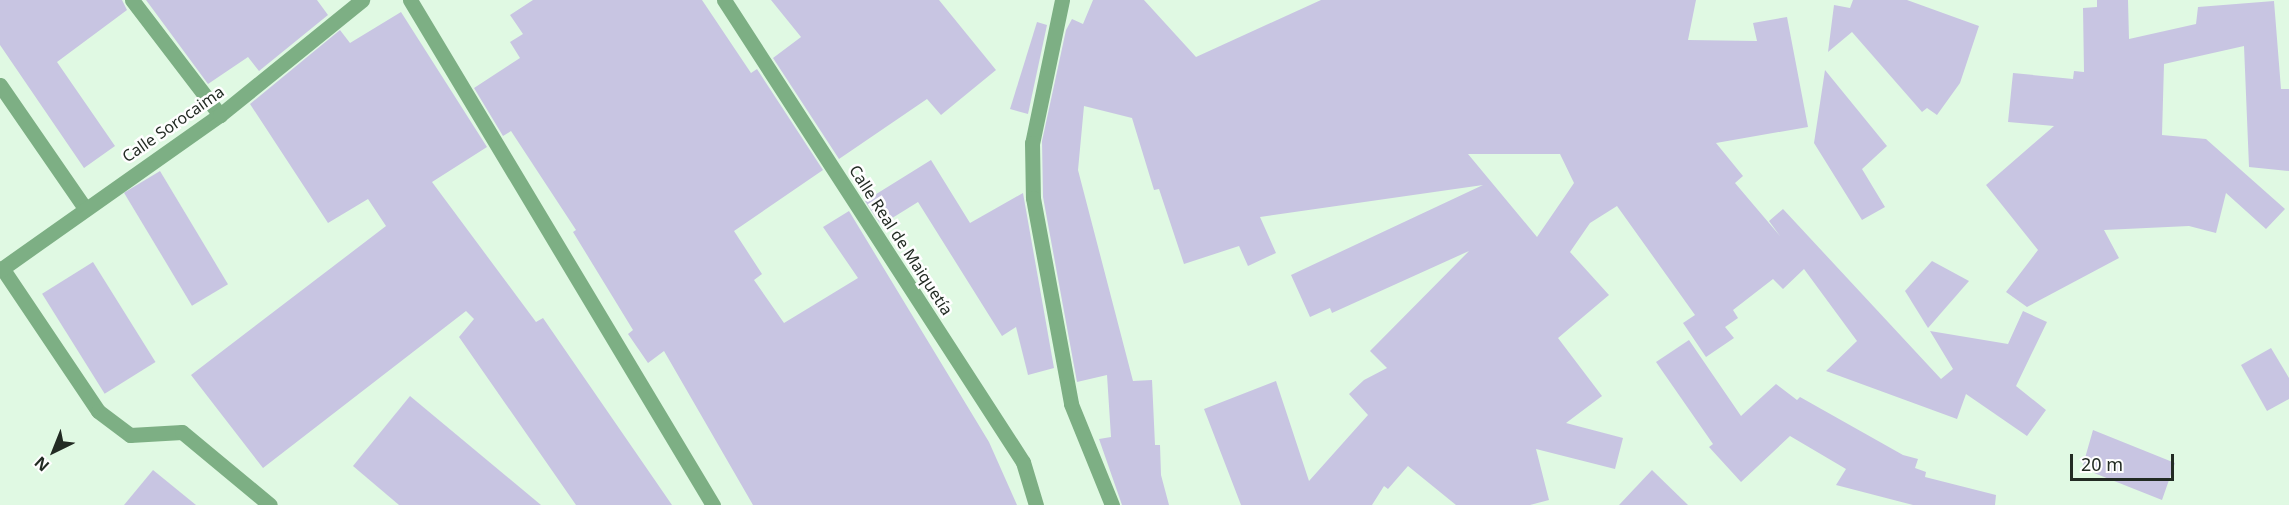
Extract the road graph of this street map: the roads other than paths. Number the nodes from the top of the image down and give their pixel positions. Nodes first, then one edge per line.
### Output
1 (132, 0) edge
2 (362, 0) edge
3 (410, 0) edge
4 (724, 0) edge
5 (1062, 0) edge
6 (0, 85) edge
7 (220, 115) junction
8 (85, 208) junction
9 (1, 269) edge
10 (270, 505) edge
11 (713, 505) edge
12 (1036, 505) edge
13 (1112, 505) edge

1 - 7 street
2 - 7 street, Calle Sorocaima
3 - 11 street
4 - 12 street, Calle Real de Maiquetía
5 - 13 street
6 - 8 street
7 - 8 street, Calle Sorocaima
8 - 9 street, Calle Sorocaima
9 - 10 street

